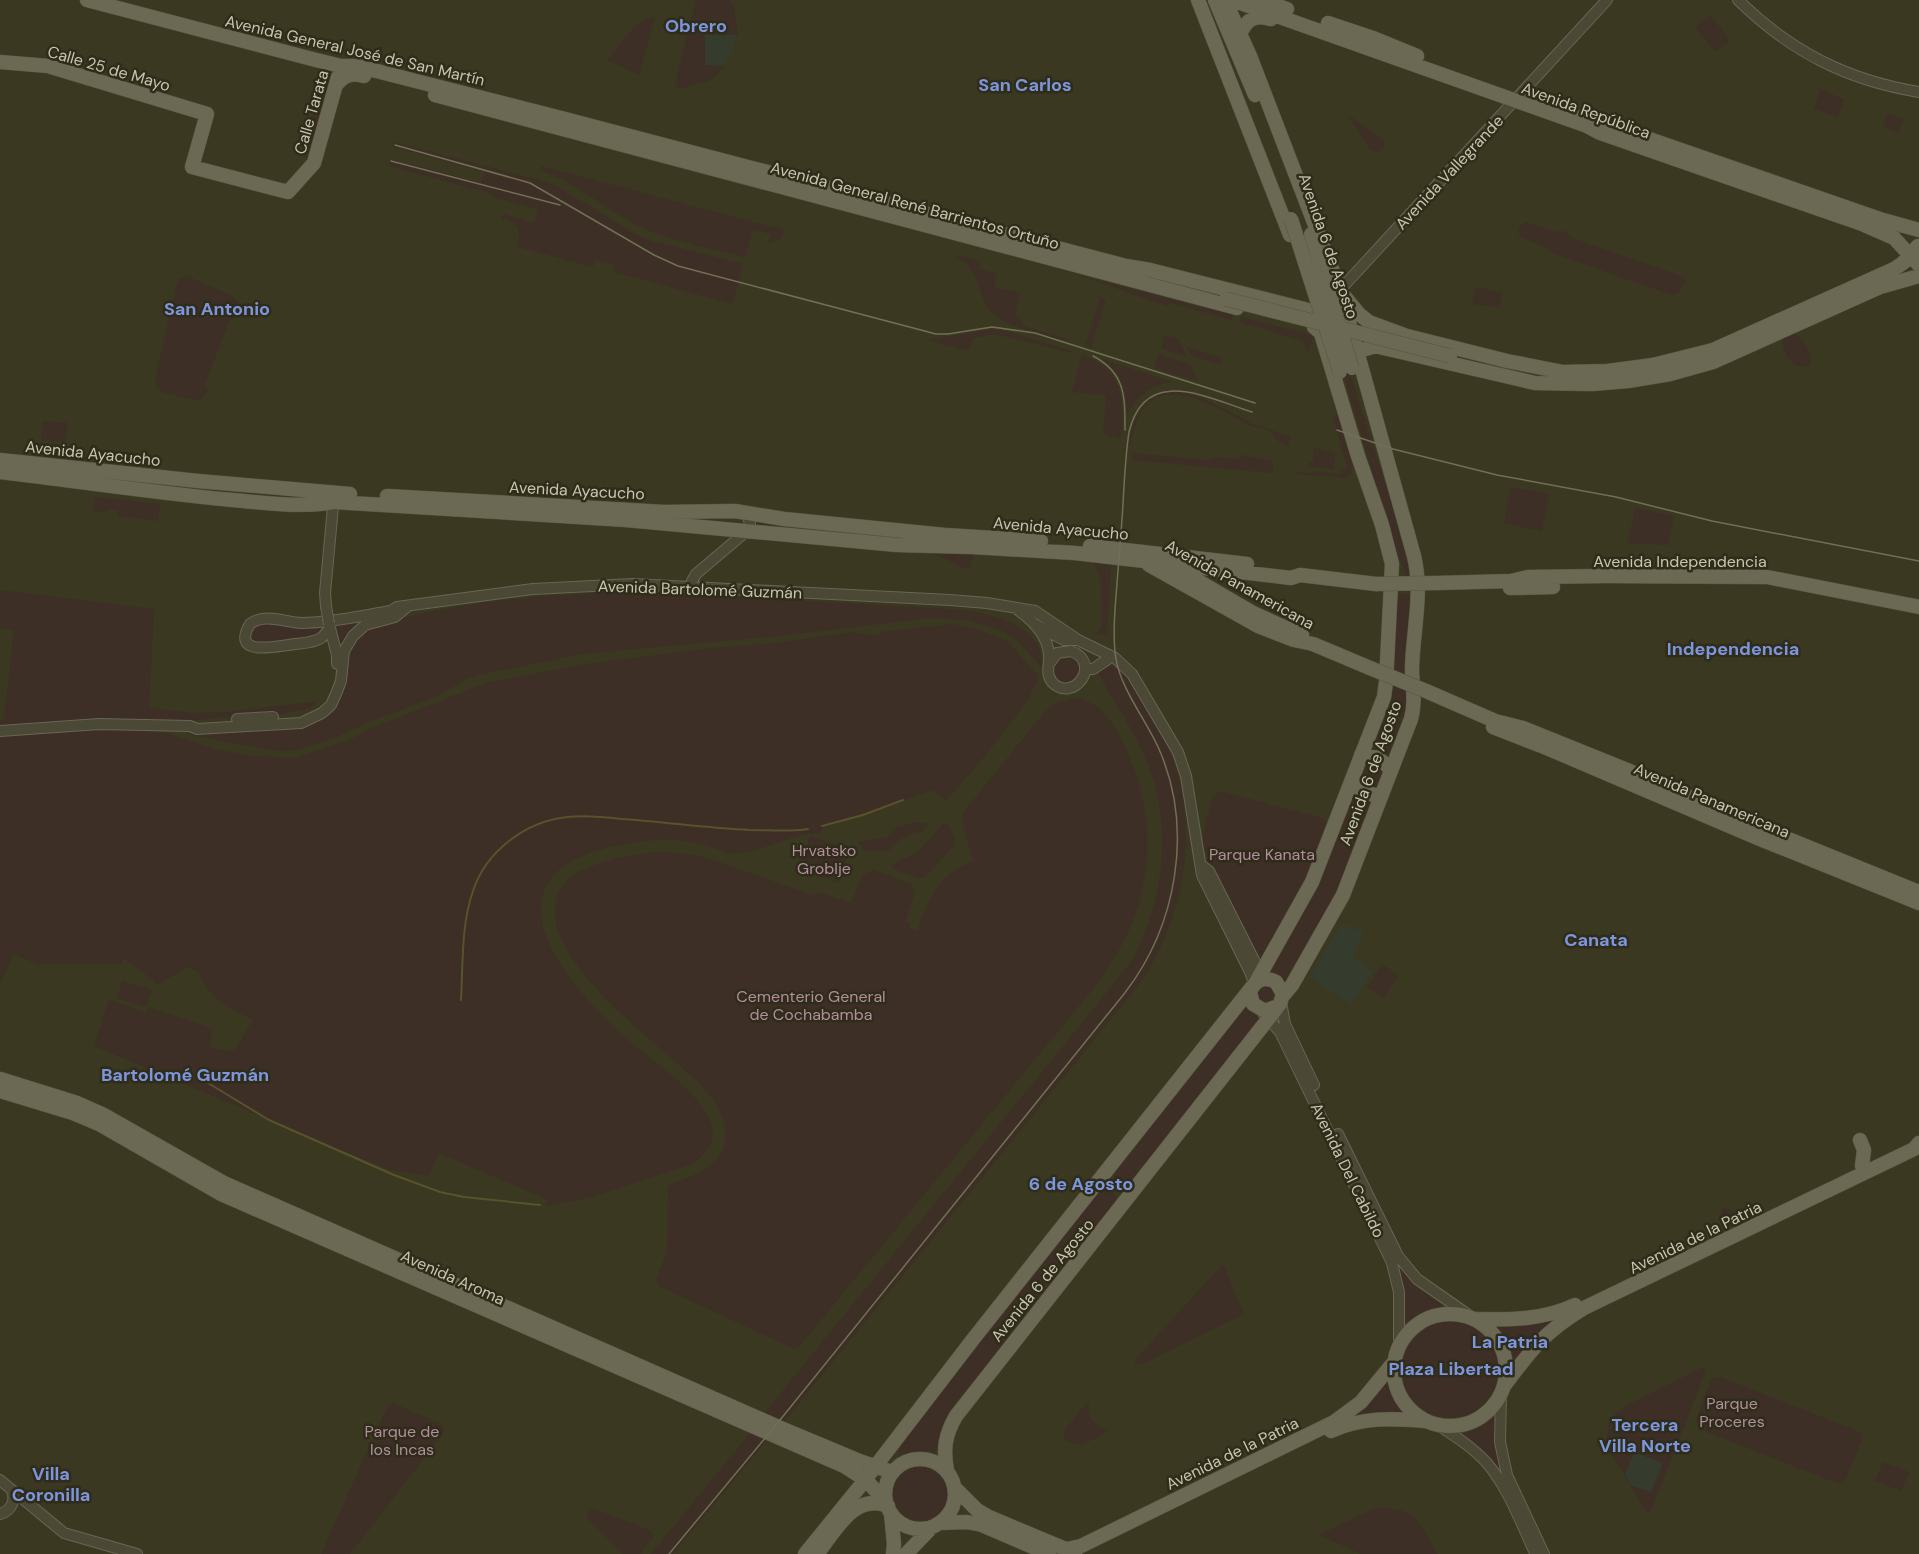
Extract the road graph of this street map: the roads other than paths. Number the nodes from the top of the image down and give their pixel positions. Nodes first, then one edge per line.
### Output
1 (87, 0) edge
2 (1215, 0) edge
3 (1225, 0) edge
4 (1232, 0) edge
5 (1241, 0) edge
6 (1261, 0) edge
7 (1607, 0) edge
8 (1738, 0) edge
9 (1200, 1) edge
10 (1316, 27) junction
11 (1240, 34) junction
12 (0, 62) edge
13 (1422, 63) junction
14 (340, 66) junction
15 (337, 84) junction
16 (1247, 88) junction
17 (1919, 92) edge
18 (1517, 98) junction
19 (510, 110) junction
20 (192, 166) joint
21 (1919, 230) edge
22 (1917, 255) edge
23 (1124, 271) junction
24 (1919, 276) edge
25 (1340, 290) junction
26 (1310, 310) junction
27 (1314, 327) junction
28 (1358, 351) junction
29 (1328, 357) junction
30 (1346, 370) junction
31 (1563, 378) junction
32 (0, 460) edge
33 (0, 472) edge
34 (1370, 486) junction
35 (334, 497) junction
36 (1400, 508) junction
37 (747, 514) junction
38 (745, 532) junction
39 (1388, 550) junction
40 (1148, 558) junction
41 (1170, 564) junction
42 (1234, 571) junction
43 (1295, 574) junction
44 (1392, 576) junction
45 (1528, 578) junction
46 (1511, 581) junction
47 (1417, 583) junction
48 (1579, 584) junction
49 (692, 587) junction
50 (1392, 591) junction
51 (1224, 596) junction
52 (410, 605) junction
53 (1919, 607) edge
54 (1014, 608) junction
55 (1919, 616) edge
56 (1036, 625) junction
57 (330, 626) junction
58 (1295, 636) junction
59 (1081, 642) junction
60 (1066, 651) junction
61 (1111, 657) junction
62 (1049, 664) junction
63 (1084, 664) junction
64 (1387, 667) junction
65 (1412, 678) junction
66 (1386, 682) junction
67 (1414, 693) junction
68 (1495, 721) junction
69 (190, 726) junction
70 (1523, 728) junction
71 (0, 730) edge
72 (1542, 746) junction
73 (1361, 755) junction
74 (1392, 769) junction
75 (1353, 778) junction
76 (1381, 797) junction
77 (1919, 892) edge
78 (1919, 903) edge
79 (1259, 981) junction
80 (1280, 1002) junction
81 (1256, 1007) junction
82 (1269, 1018) junction
83 (0, 1079) edge
84 (0, 1091) edge
85 (1860, 1140) dead end
86 (1919, 1142) edge
87 (1862, 1166) junction
88 (1472, 1318) junction
89 (1399, 1347) junction
90 (1394, 1362) junction
91 (1502, 1391) junction
92 (911, 1419) junction
93 (1432, 1423) junction
94 (874, 1467) junction
95 (947, 1470) junction
96 (893, 1471) junction
97 (0, 1480) edge
98 (866, 1480) junction
99 (955, 1488) junction
100 (11, 1489) junction
101 (888, 1507) junction
102 (0, 1515) edge
103 (935, 1525) junction
104 (1094, 1551) edge
105 (1074, 1553) edge
106 (137, 1554) edge
107 (805, 1554) edge
108 (817, 1554) edge
109 (893, 1554) edge
110 (906, 1554) edge
111 (1049, 1554) edge
112 (1536, 1554) edge
113 (1544, 1554) edge

1 - 14 main road, Avenida General José de San Martín
2 - 16 main road, Avenida 6 de Agosto
3 - 11 main road, Avenida 6 de Agosto
4 - 10 main road, Avenida República
5 - 10 main road, Avenida República
6 - 13 main road
7 - 18 street, Avenida Vallegrande
8 - 17 street
9 - 16 main road, Avenida 6 de Agosto
9 - 26 main road, Avenida 6 de Agosto
10 - 13 main road, Avenida República
11 - 13 main road
11 - 25 main road, Avenida 6 de Agosto
12 - 20 main road, Calle 25 de Mayo
13 - 18 main road, Avenida República
14 - 15 main road, Calle Tarata
14 - 19 main road, Avenida General José de San Martín
15 - 19 main road, Avenida General José de San Martín
15 - 20 main road, Calle Tarata
16 - 30 main road, Avenida 6 de Agosto, bridge
16 - 30 main road, Avenida 6 de Agosto, bridge
18 - 21 main road, Avenida República
18 - 22 main road, Avenida República
18 - 25 street, Avenida Vallegrande
19 - 23 main road, Avenida General René Barrientos Ortuño
22 - 31 main road
23 - 26 main road, Avenida General René Barrientos Ortuño
23 - 27 main road, Avenida General René Barrientos Ortuño
23 - 31 main road, bridge
24 - 31 main road
25 - 28 main road, Avenida 6 de Agosto
25 - 31 main road
26 - 27 main road, Avenida 6 de Agosto
26 - 28 main road, Avenida General René Barrientos Ortuño
27 - 29 main road, Avenida 6 de Agosto
28 - 29 main road
28 - 31 main road
28 - 36 main road, Avenida 6 de Agosto
29 - 34 main road, Avenida 6 de Agosto
30 - 34 main road, Avenida 6 de Agosto
30 - 36 main road, Avenida 6 de Agosto
32 - 35 main road, Avenida Ayacucho
33 - 35 main road, Avenida Ayacucho
34 - 39 main road, Avenida 6 de Agosto
35 - 37 main road, Avenida Ayacucho
35 - 38 main road, Avenida Ayacucho
35 - 57 street, bridge
36 - 47 main road, Avenida 6 de Agosto
37 - 38 street
37 - 40 main road, Avenida Ayacucho
38 - 40 main road, Avenida Ayacucho
38 - 49 street
39 - 44 main road, Avenida 6 de Agosto
39 - 47 main road
40 - 41 main road, Avenida Panamericana
40 - 43 main road, Avenida Independencia
40 - 58 main road, Avenida Panamericana
41 - 42 main road, Avenida Independencia
41 - 51 main road, Avenida Panamericana
42 - 43 main road, Avenida Independencia
42 - 51 main road
43 - 44 main road
43 - 46 main road, Avenida Independencia, bridge
43 - 50 main road
44 - 50 main road, Avenida 6 de Agosto
45 - 46 main road, Avenida Independencia
45 - 47 main road
45 - 53 main road, Avenida Independencia
46 - 48 main road, Avenida Independencia
47 - 48 main road
47 - 50 main road
47 - 65 main road, Avenida 6 de Agosto
48 - 55 main road, Avenida Independencia
49 - 52 street, Avenida Bartolomé Guzmán
49 - 54 street, Avenida Bartolomé Guzmán
50 - 64 main road, Avenida 6 de Agosto
51 - 58 main road, Avenida Panamericana
52 - 57 street, Avenida Bartolomé Guzmán
52 - 69 street
54 - 56 street
54 - 59 street
56 - 59 street
56 - 62 street
57 - 69 street
58 - 64 main road
58 - 66 main road
58 - 68 main road, Avenida Panamericana, bridge
59 - 60 street
59 - 61 street
59 - 63 street
60 - 62 street
60 - 63 street
61 - 63 street
61 - 79 street
62 - 63 street
64 - 66 main road, Avenida 6 de Agosto
65 - 67 main road, Avenida 6 de Agosto
65 - 70 main road
66 - 73 main road, Avenida 6 de Agosto
67 - 72 main road
67 - 74 main road, Avenida 6 de Agosto
68 - 70 main road, Avenida Panamericana
68 - 72 main road, Avenida Panamericana
69 - 71 street
70 - 77 main road, Avenida Panamericana
72 - 78 main road, Avenida Panamericana
73 - 74 main road
73 - 75 main road, Avenida 6 de Agosto
74 - 76 main road, Avenida 6 de Agosto
75 - 76 main road
75 - 79 main road, Avenida 6 de Agosto
76 - 80 main road, Avenida 6 de Agosto
79 - 80 main road
79 - 81 main road
79 - 92 main road, Avenida 6 de Agosto
80 - 81 main road
80 - 82 main road, Avenida 6 de Agosto
80 - 88 street, Avenida Del Cabildo
81 - 82 street, Avenida Del Cabildo
82 - 89 street, Avenida Del Cabildo
82 - 95 main road, Avenida 6 de Agosto
83 - 94 main road, Avenida Aroma
84 - 98 main road, Avenida Aroma
85 - 87 main road
86 - 87 main road, Avenida de la Patria
86 - 91 main road, Avenida de la Patria
87 - 88 main road, Avenida de la Patria
88 - 89 main road
88 - 91 main road
89 - 90 main road
90 - 93 main road
90 - 105 main road, Avenida de la Patria
91 - 93 main road
91 - 113 street
92 - 94 main road, Avenida 6 de Agosto
92 - 96 main road, Avenida 6 de Agosto
93 - 104 main road, Avenida de la Patria
93 - 112 street
94 - 96 main road, Avenida Aroma
94 - 98 main road, Avenida 6 de Agosto
95 - 96 main road
95 - 99 main road
96 - 101 main road
97 - 100 street
98 - 101 main road, Avenida Aroma
98 - 107 main road, Avenida 6 de Agosto
99 - 103 main road
99 - 105 main road
100 - 102 street
100 - 106 street
101 - 103 main road
101 - 108 main road
101 - 109 main road
103 - 110 main road
103 - 111 main road
104 - 105 main road, Avenida de la Patria

